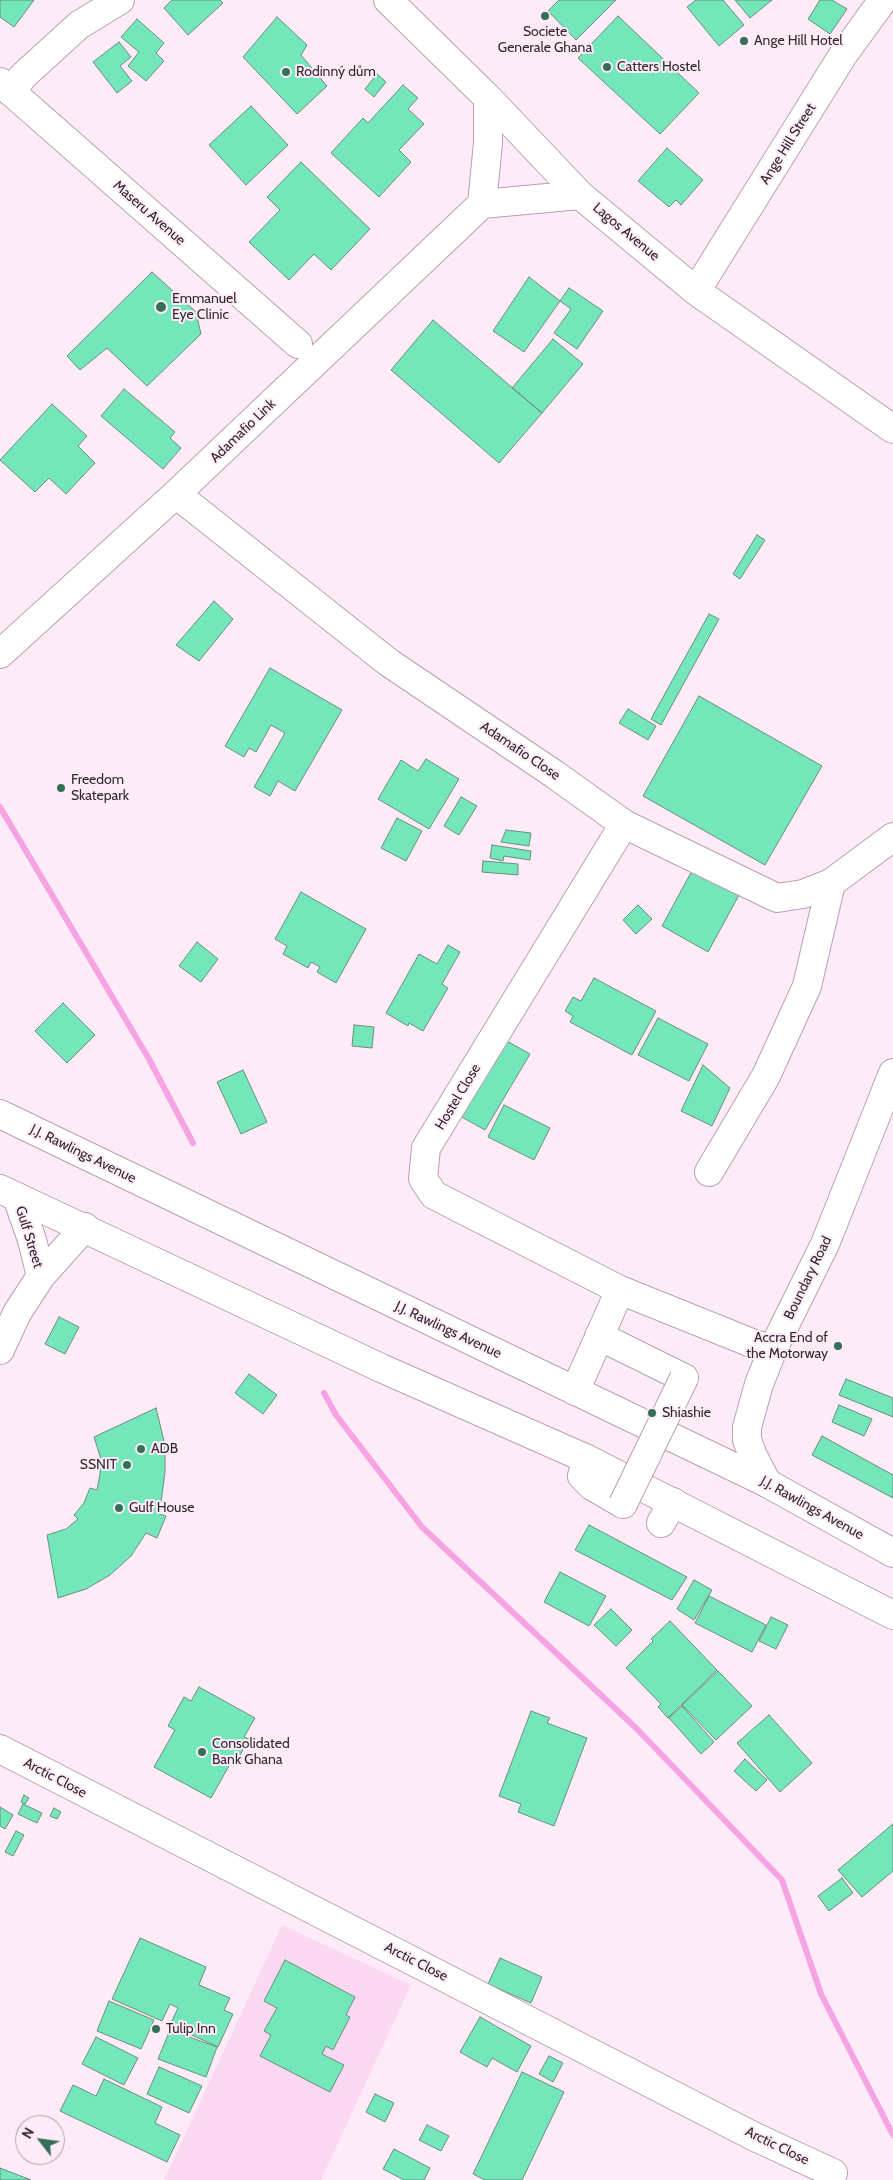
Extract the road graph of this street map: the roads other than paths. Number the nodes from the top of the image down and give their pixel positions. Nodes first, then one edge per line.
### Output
1 (120, 0) edge
2 (388, 0) edge
3 (884, 0) edge
4 (5, 87) edge
5 (488, 98) junction
6 (580, 195) junction
7 (482, 204) junction
8 (696, 291) junction
9 (298, 344) dead end
10 (893, 429) edge
11 (176, 494) junction
12 (0, 654) edge
13 (624, 824) junction
14 (893, 837) edge
15 (831, 883) junction
16 (893, 1073) edge
17 (0, 1114) edge
18 (709, 1172) dead end
19 (9, 1193) edge
20 (84, 1227) junction
21 (41, 1276) junction
22 (620, 1290) junction
23 (9, 1310) edge
24 (599, 1336) junction
25 (773, 1349) junction
26 (0, 1350) edge
27 (575, 1391) junction
28 (587, 1459) junction
29 (767, 1483) junction
30 (893, 1553) edge
31 (893, 1615) edge
32 (0, 1749) edge
33 (833, 2173) dead end

1 - 4 main road
2 - 5 main road, Lagos Avenue
3 - 8 main road, Ange Hill Street
4 - 9 main road, Maseru Avenue
5 - 6 main road, Lagos Avenue
5 - 7 main road
6 - 7 main road
6 - 8 main road, Lagos Avenue
7 - 11 main road, Adamafio Link
8 - 10 main road, Lagos Avenue
11 - 12 main road, Adamafio Link
11 - 13 main road, Adamafio Close
13 - 15 main road, Adamafio Close
13 - 22 main road, Hostel Close
14 - 15 main road, Adamafio Close
15 - 18 main road
16 - 25 main road, Boundary Road
17 - 27 main road, J.J. Rawlings Avenue
19 - 20 main road
19 - 21 main road, Gulf Street
20 - 21 main road, Gulf Street
20 - 28 main road
21 - 23 main road, Gulf Street
22 - 24 main road
22 - 25 main road, Hostel Close
23 - 26 main road, Gulf Street
24 - 27 main road
24 - 28 main road, bridge
25 - 29 main road, Boundary Road
27 - 29 main road, J.J. Rawlings Avenue
28 - 31 main road
29 - 30 main road, J.J. Rawlings Avenue
32 - 33 main road, Arctic Close

